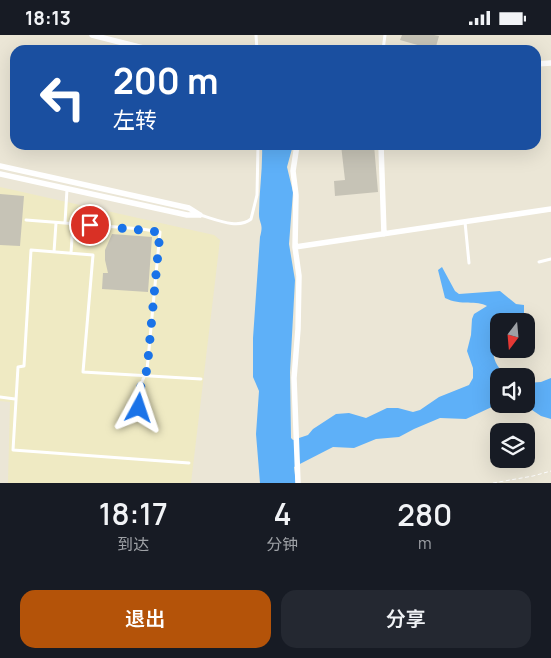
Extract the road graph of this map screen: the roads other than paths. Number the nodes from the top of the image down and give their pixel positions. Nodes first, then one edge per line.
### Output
1 (92, 35) edge
2 (131, 45) edge
3 (258, 150) edge
4 (296, 150) edge
5 (381, 150) edge
6 (0, 166) edge
7 (0, 174) edge
8 (67, 189) junction
9 (551, 209) edge
10 (200, 215) junction
11 (26, 220) dead end
12 (56, 222) junction
13 (465, 222) junction
14 (65, 223) junction
15 (73, 224) junction
16 (384, 234) junction
17 (295, 247) junction
18 (54, 252) junction
19 (71, 253) junction
20 (551, 259) edge
21 (539, 261) dead end
22 (469, 263) dead end
23 (144, 375) junction
24 (201, 379) dead end
25 (0, 397) edge
26 (15, 399) junction
27 (139, 408) dead end
28 (189, 463) dead end
29 (298, 483) edge

1 - 2 street
3 - 10 lane
4 - 17 street
5 - 16 street
6 - 10 street
7 - 8 street
8 - 10 street
8 - 14 lane
9 - 13 street
11 - 12 lane
12 - 14 lane
12 - 18 lane
13 - 16 street
13 - 22 lane
14 - 15 lane
15 - 19 lane
15 - 23 lane
16 - 17 street
17 - 29 street
18 - 19 lane
18 - 26 lane
19 - 23 lane
20 - 21 lane
23 - 24 lane
23 - 27 lane
25 - 26 lane
26 - 28 lane

